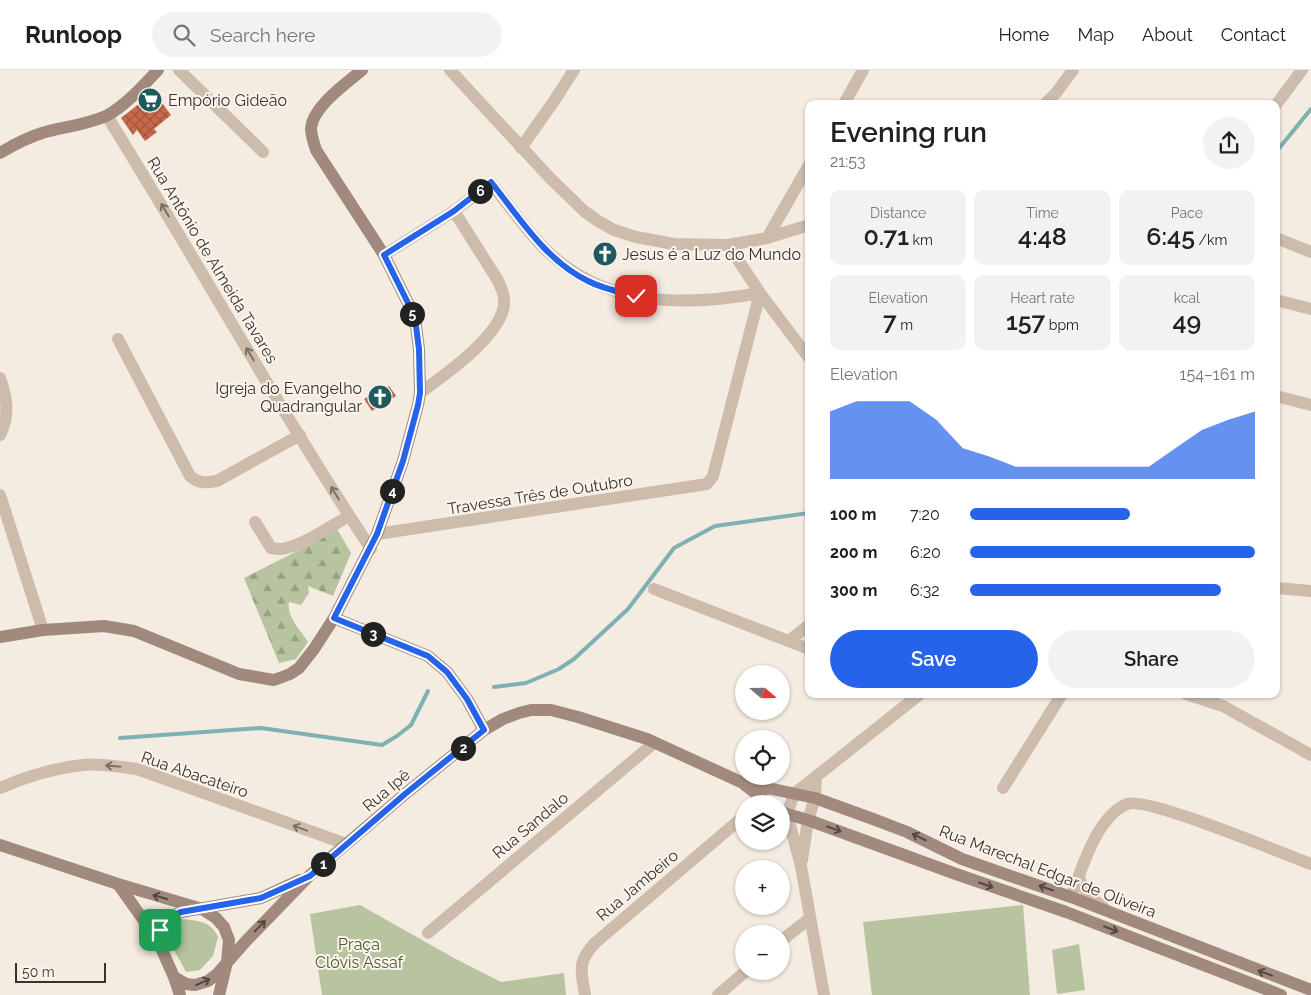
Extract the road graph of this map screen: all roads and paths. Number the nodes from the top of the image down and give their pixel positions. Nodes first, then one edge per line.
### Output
1 (158, 70) edge
2 (180, 70) edge
3 (362, 70) edge
4 (450, 70) edge
5 (574, 70) edge
6 (863, 70) edge
7 (1073, 70) edge
8 (1302, 70) edge
9 (846, 100) edge
10 (1049, 100) edge
11 (1280, 100) edge
12 (107, 116) junction
13 (521, 148) junction
14 (263, 152) dead end
15 (0, 153) edge
16 (805, 172) edge
17 (454, 211) junction
18 (805, 226) edge
19 (767, 238) junction
20 (1280, 240) edge
21 (728, 245) junction
22 (1311, 252) edge
23 (384, 255) junction
24 (760, 293) junction
25 (1280, 301) edge
26 (1311, 309) edge
27 (118, 339) dead end
28 (805, 353) edge
29 (0, 378) edge
30 (420, 393) junction
31 (1280, 397) edge
32 (1311, 406) edge
33 (0, 435) edge
34 (300, 435) junction
35 (0, 495) edge
36 (349, 516) junction
37 (255, 522) dead end
38 (377, 534) junction
39 (371, 549) junction
40 (1280, 588) edge
41 (654, 589) dead end
42 (1311, 591) edge
43 (334, 618) junction
44 (805, 628) edge
45 (43, 630) junction
46 (0, 637) edge
47 (790, 640) junction
48 (805, 647) edge
49 (915, 698) edge
50 (1059, 698) edge
51 (1198, 698) edge
52 (484, 730) junction
53 (654, 742) junction
54 (1311, 755) edge
55 (816, 776) junction
56 (5, 786) edge
57 (1002, 788) dead end
58 (794, 794) junction
59 (760, 795) edge
60 (788, 795) edge
61 (0, 797) edge
62 (815, 798) junction
63 (790, 801) edge
64 (790, 814) edge
65 (808, 820) junction
66 (735, 824) edge
67 (790, 831) edge
68 (1, 844) edge
69 (346, 844) junction
70 (1311, 864) edge
71 (801, 866) junction
72 (310, 876) junction
73 (1079, 877) junction
74 (118, 884) junction
75 (1071, 897) junction
76 (202, 908) junction
77 (1108, 911) junction
78 (810, 918) junction
79 (428, 933) dead end
80 (790, 935) edge
81 (157, 939) junction
82 (227, 962) junction
83 (174, 977) junction
84 (736, 980) edge
85 (1311, 990) edge
86 (180, 995) edge
87 (219, 995) edge
88 (585, 995) edge
89 (718, 995) edge
90 (824, 995) edge
91 (1281, 995) edge

1 - 12 main road
2 - 14 street
3 - 23 main road
4 - 13 street
5 - 13 street
6 - 9 street
7 - 10 street
8 - 11 street
12 - 15 main road
34 -> 12 street, Rua Antônio de Almeida Tavares
13 - 21 street
16 - 19 street
17 - 23 street
17 - 24 street
17 - 30 street
18 - 19 street
19 - 21 street
20 - 22 street
21 - 24 street
23 - 30 main road
24 - 28 street
24 - 38 street, Travessa Três de Outubro
25 - 26 street
27 - 34 street
29 - 33 street
30 - 38 main road
31 - 32 street
36 -> 34 street, Rua Antônio de Almeida Tavares
35 - 45 street
36 - 37 street
36 - 39 street, Rua Antônio de Almeida Tavares
38 - 39 main road
39 - 43 main road
40 - 42 street
41 - 47 street
43 - 45 main road
43 - 52 main road
44 - 47 street
45 - 46 main road
47 - 48 street
49 - 55 street
50 - 57 street
51 - 54 street
52 - 53 main road, Rua Marechal Edgar de Oliveira
52 - 69 main road, Rua Ipê
53 - 59 main road, Rua Marechal Edgar de Oliveira
53 - 79 street, Rua Sandalo
55 - 58 street
55 - 62 street
56 - 61 street
69 -> 56 street, Rua Abacateiro
58 - 60 main road, Rua Marechal Edgar de Oliveira
58 - 62 main road, Rua Marechal Edgar de Oliveira
58 - 63 street
62 - 65 street
75 -> 62 main road, Rua Marechal Edgar de Oliveira
64 - 65 main road, Rua Marechal Edgar de Oliveira
65 - 71 street
65 -> 91 main road, Rua Marechal Edgar de Oliveira
66 - 88 street, Rua Jambeiro
67 - 71 street
68 - 74 main road
69 - 72 main road, Rua Ipê
70 - 73 street
71 - 78 street
72 - 76 main road, Rua Ipê
82 -> 72 main road, Rua Ipê
73 - 75 street
73 - 77 street
76 -> 74 main road
74 - 81 main road
75 - 77 main road, Rua Marechal Edgar de Oliveira
76 - 81 main road
76 - 82 main road
85 -> 77 main road, Rua Marechal Edgar de Oliveira
78 - 80 street
78 - 90 street
81 - 83 main road
83 -> 82 main road
82 - 87 main road
83 - 86 main road
84 - 89 street

